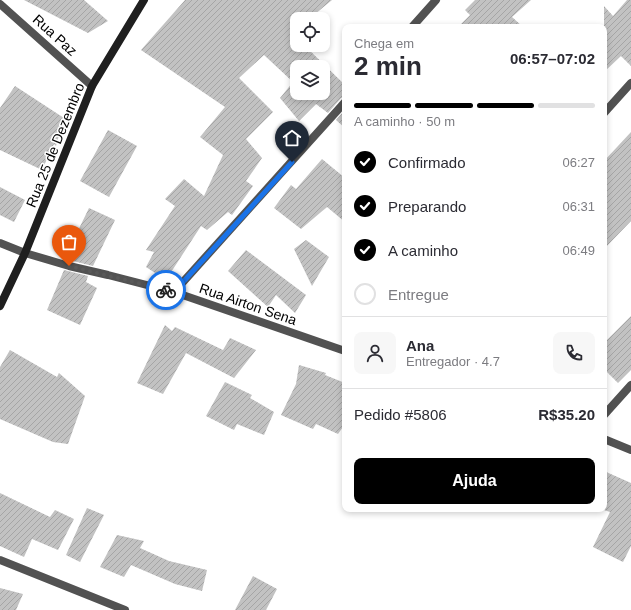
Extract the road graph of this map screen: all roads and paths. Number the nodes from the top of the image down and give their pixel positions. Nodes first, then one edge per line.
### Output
1 (144, 0) edge
2 (436, 0) edge
3 (0, 4) edge
4 (415, 24) edge
5 (631, 83) edge
6 (92, 86) junction
7 (342, 105) edge
8 (607, 110) edge
9 (0, 243) edge
10 (25, 253) junction
11 (174, 292) junction
12 (0, 306) edge
13 (342, 350) edge
14 (631, 385) edge
15 (607, 412) edge
16 (607, 440) edge
17 (631, 450) edge
18 (0, 560) edge
19 (125, 610) edge

1 - 6 street, Rua 25 de Dezembro
2 - 4 street
3 - 6 street, Rua Paz
5 - 8 street
6 - 10 street, Rua 25 de Dezembro
7 - 11 street
9 - 10 street, Rua Airton Sena
10 - 11 street, Rua Airton Sena
10 - 12 street, Rua 25 de Dezembro
11 - 13 street, Rua Airton Sena
14 - 15 street
16 - 17 street
18 - 19 street

